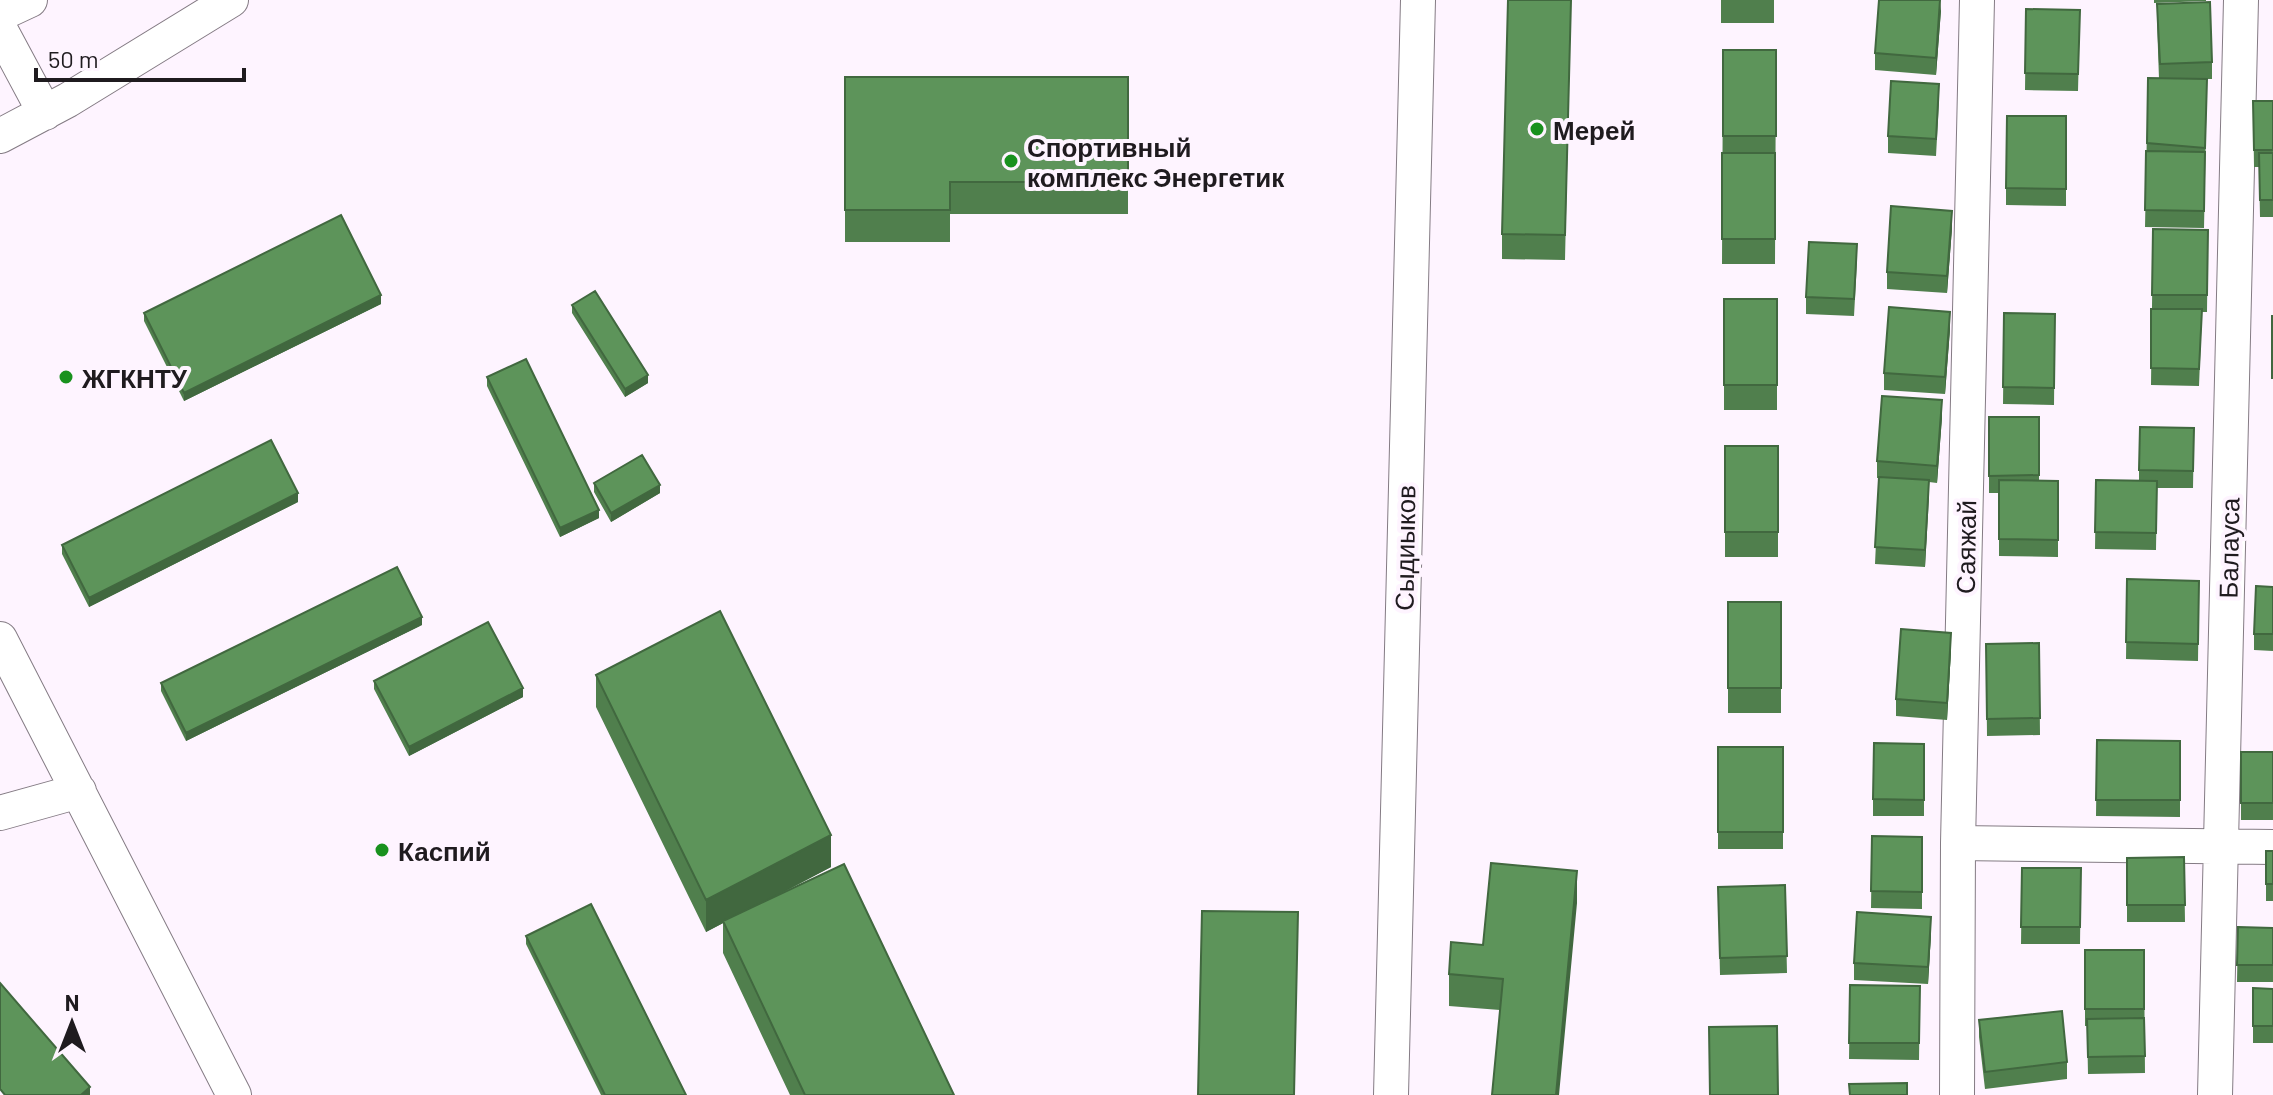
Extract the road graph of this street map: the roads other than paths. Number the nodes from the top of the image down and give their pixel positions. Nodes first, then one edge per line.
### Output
1 (30, 0) edge
2 (231, 0) edge
3 (1418, 0) edge
4 (1977, 0) edge
5 (2241, 0) edge
6 (0, 14) edge
7 (0, 29) edge
8 (45, 113) junction
9 (0, 136) edge
10 (0, 639) edge
11 (79, 791) junction
12 (0, 813) edge
13 (1958, 843) junction
14 (2221, 847) junction
15 (2273, 847) edge
16 (234, 1095) edge
17 (1391, 1095) edge
18 (1957, 1095) edge
19 (2215, 1095) edge

1 - 6 street
2 - 8 street
3 - 17 street, Сыдиыков
4 - 13 street, Саяжай
5 - 14 street, Балауса
7 - 8 street
8 - 9 street
10 - 11 street
11 - 12 street
11 - 16 street
13 - 14 street
13 - 18 street, Саяжай
14 - 15 street
14 - 19 street, Балауса

